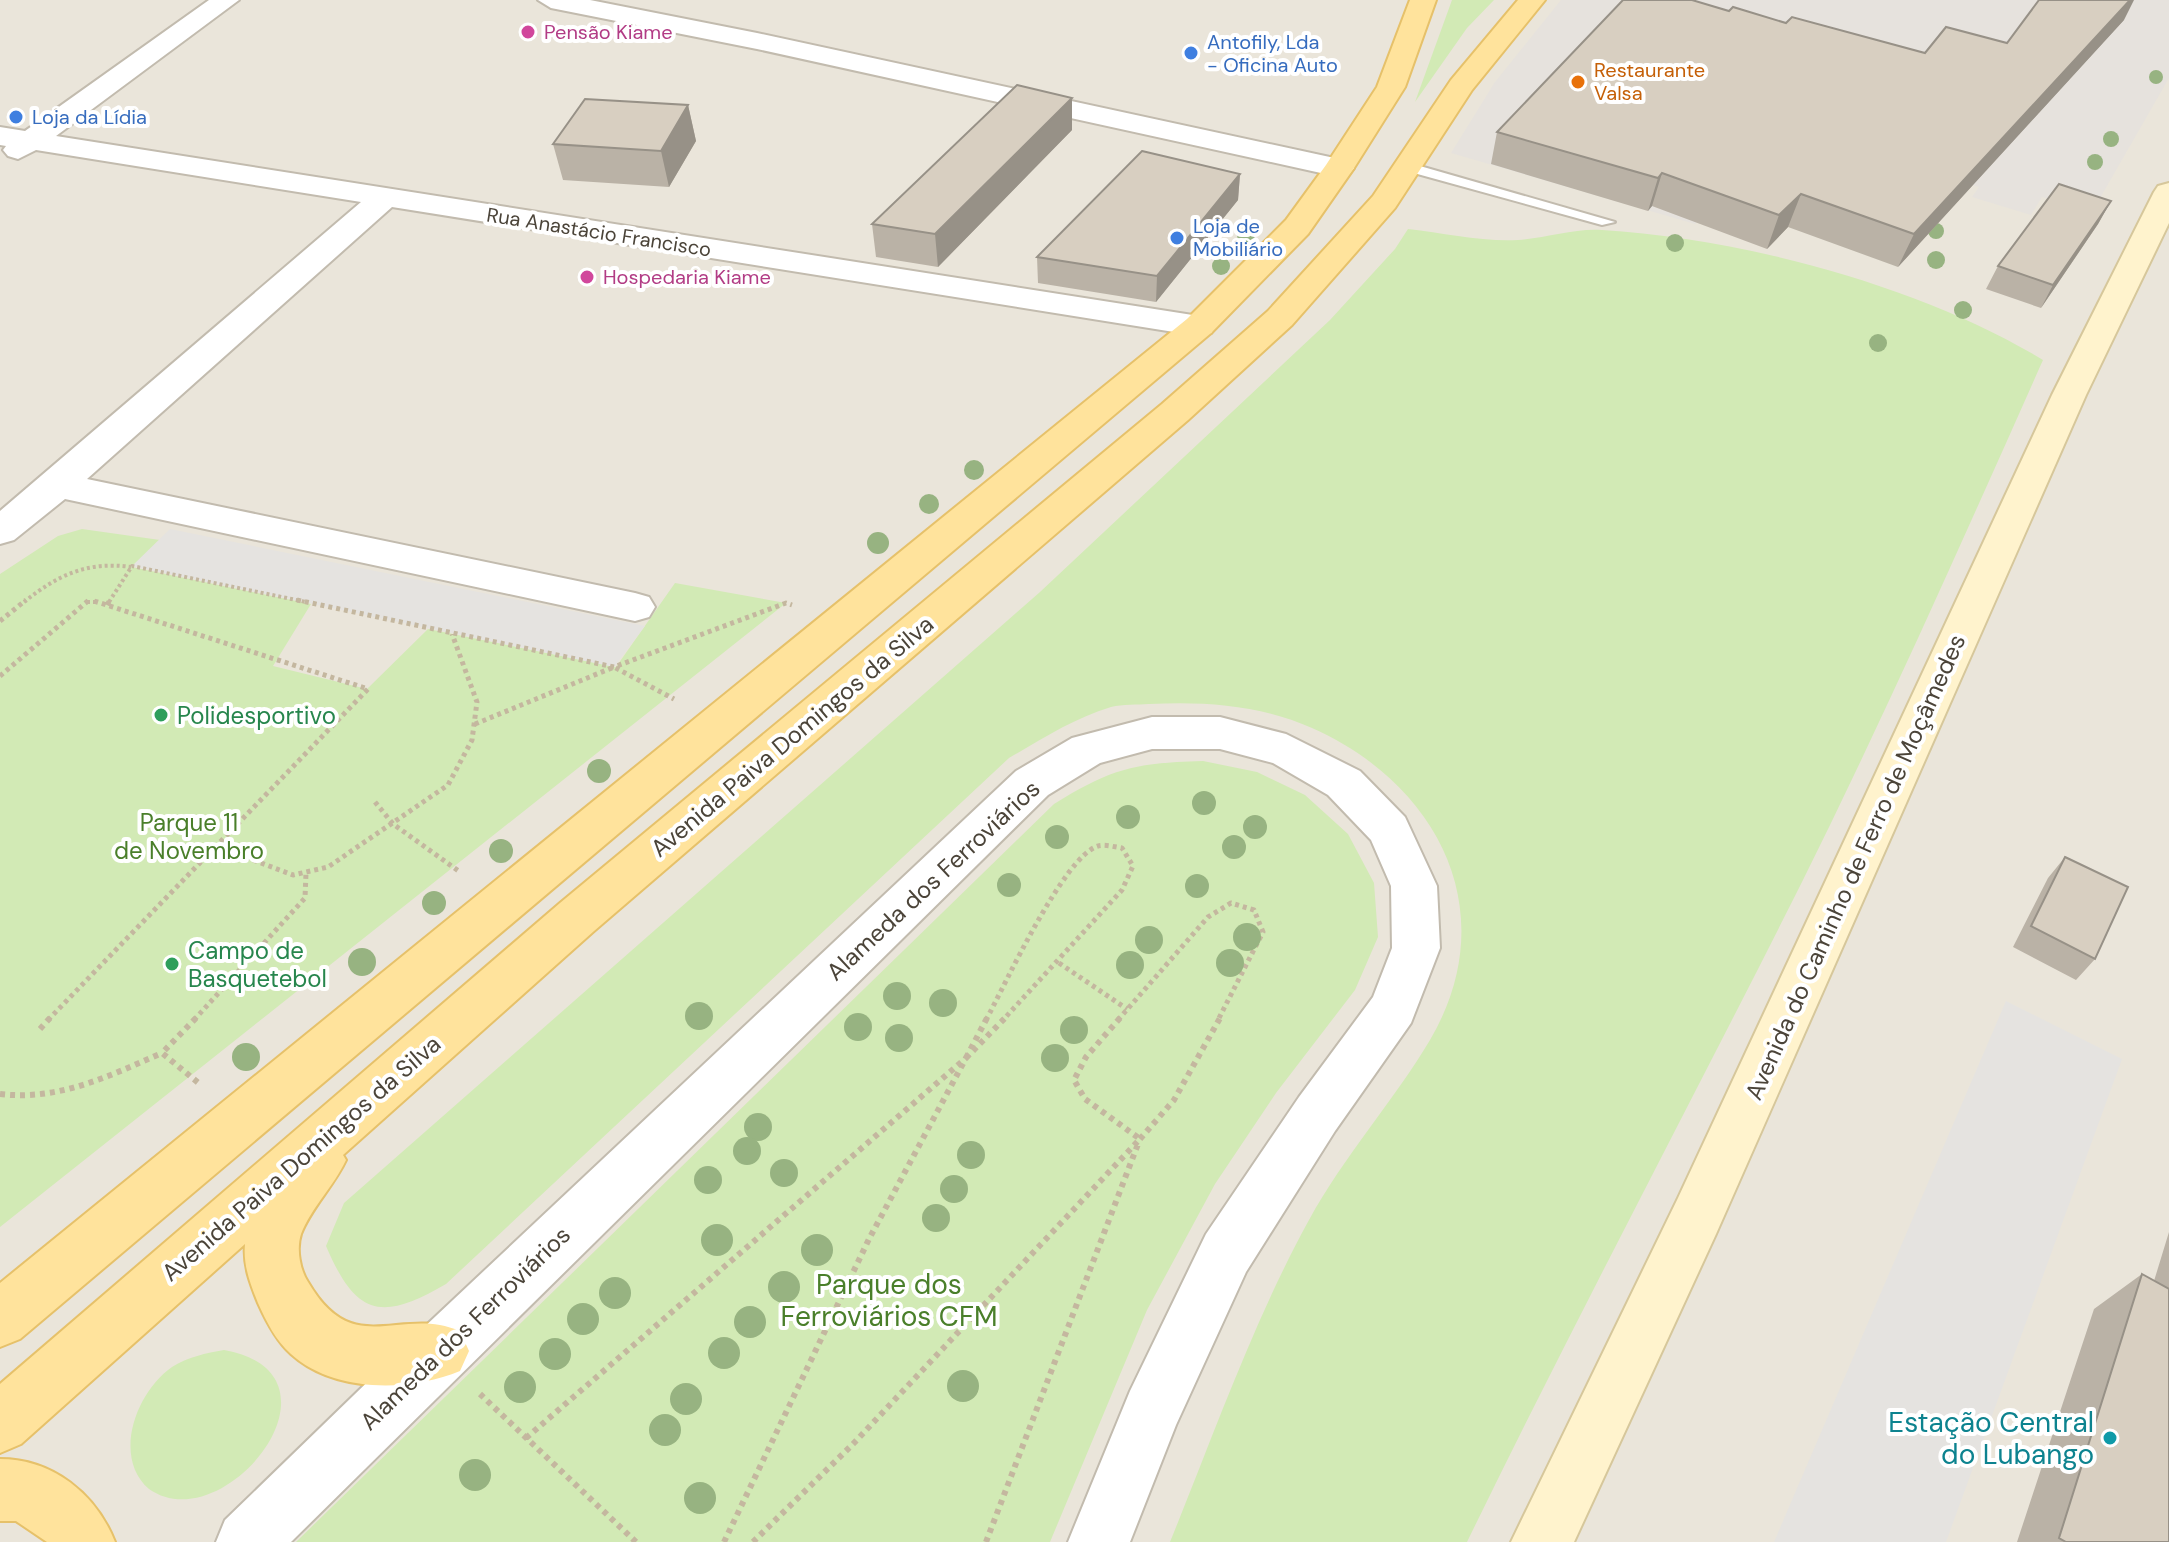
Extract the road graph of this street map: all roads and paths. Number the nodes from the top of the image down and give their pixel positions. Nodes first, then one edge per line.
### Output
1 (226, 0) edge
2 (551, 0) edge
3 (1423, 0) edge
4 (1532, 0) edge
5 (732, 10) dead end
6 (757, 41) junction
7 (0, 136) edge
8 (32, 141) junction
9 (0, 163) edge
10 (1408, 167) junction
11 (1339, 168) junction
12 (2169, 192) edge
13 (383, 199) junction
14 (1607, 222) dead end
15 (1199, 326) junction
16 (58, 485) junction
17 (0, 531) edge
18 (131, 567) dead end
19 (107, 605) junction
20 (635, 607) dead end
21 (0, 621) edge
22 (0, 676) edge
23 (679, 702) dead end
24 (475, 724) junction
25 (375, 802) dead end
26 (393, 824) junction
27 (216, 846) junction
28 (306, 873) junction
29 (466, 876) dead end
30 (1059, 963) junction
31 (1127, 1009) junction
32 (40, 1029) dead end
33 (162, 1053) junction
34 (966, 1058) junction
35 (207, 1090) dead end
36 (0, 1094) edge
37 (346, 1118) junction
38 (1140, 1139) junction
39 (0, 1319) edge
40 (457, 1370) junction
41 (0, 1423) edge
42 (526, 1438) junction
43 (0, 1490) edge
44 (84, 1542) edge
45 (247, 1542) edge
46 (636, 1542) edge
47 (724, 1542) edge
48 (753, 1542) edge
49 (986, 1542) edge
50 (1099, 1542) edge
51 (1542, 1542) edge

1 - 8 street
2 - 6 street
3 - 11 main road
4 - 10 main road, Avenida Paiva Domingos da Silva
5 - 6 street
6 - 11 street
7 - 8 street, Rua Anastácio Francisco
8 - 9 street
8 - 13 street, Rua Anastácio Francisco
10 - 14 lane
10 - 37 main road, Avenida Paiva Domingos da Silva
11 - 15 main road
12 - 51 street, Avenida do Caminho de Ferro de Moçâmedes
13 - 15 street, Rua Anastácio Francisco
13 - 16 street
15 - 39 main road
16 - 17 street
16 - 20 street
18 - 21 path
19 - 22 path
19 - 24 path
19 - 27 path
23 - 24 path
24 - 26 path
25 - 26 path
26 - 28 path
26 - 29 path
27 - 28 path
27 - 32 path
28 - 33 path
30 - 31 path
30 - 34 path
30 - 34 path
31 - 38 path
31 - 38 path
33 - 35 path
33 - 36 path
34 - 42 path
34 - 47 path
37 - 40 main road
37 - 41 main road, Avenida Paiva Domingos da Silva
38 - 48 path
38 - 49 path
40 - 42 path
40 - 45 street, Alameda dos Ferroviários
40 - 50 street, Alameda dos Ferroviários
42 - 46 path
43 - 44 main road

